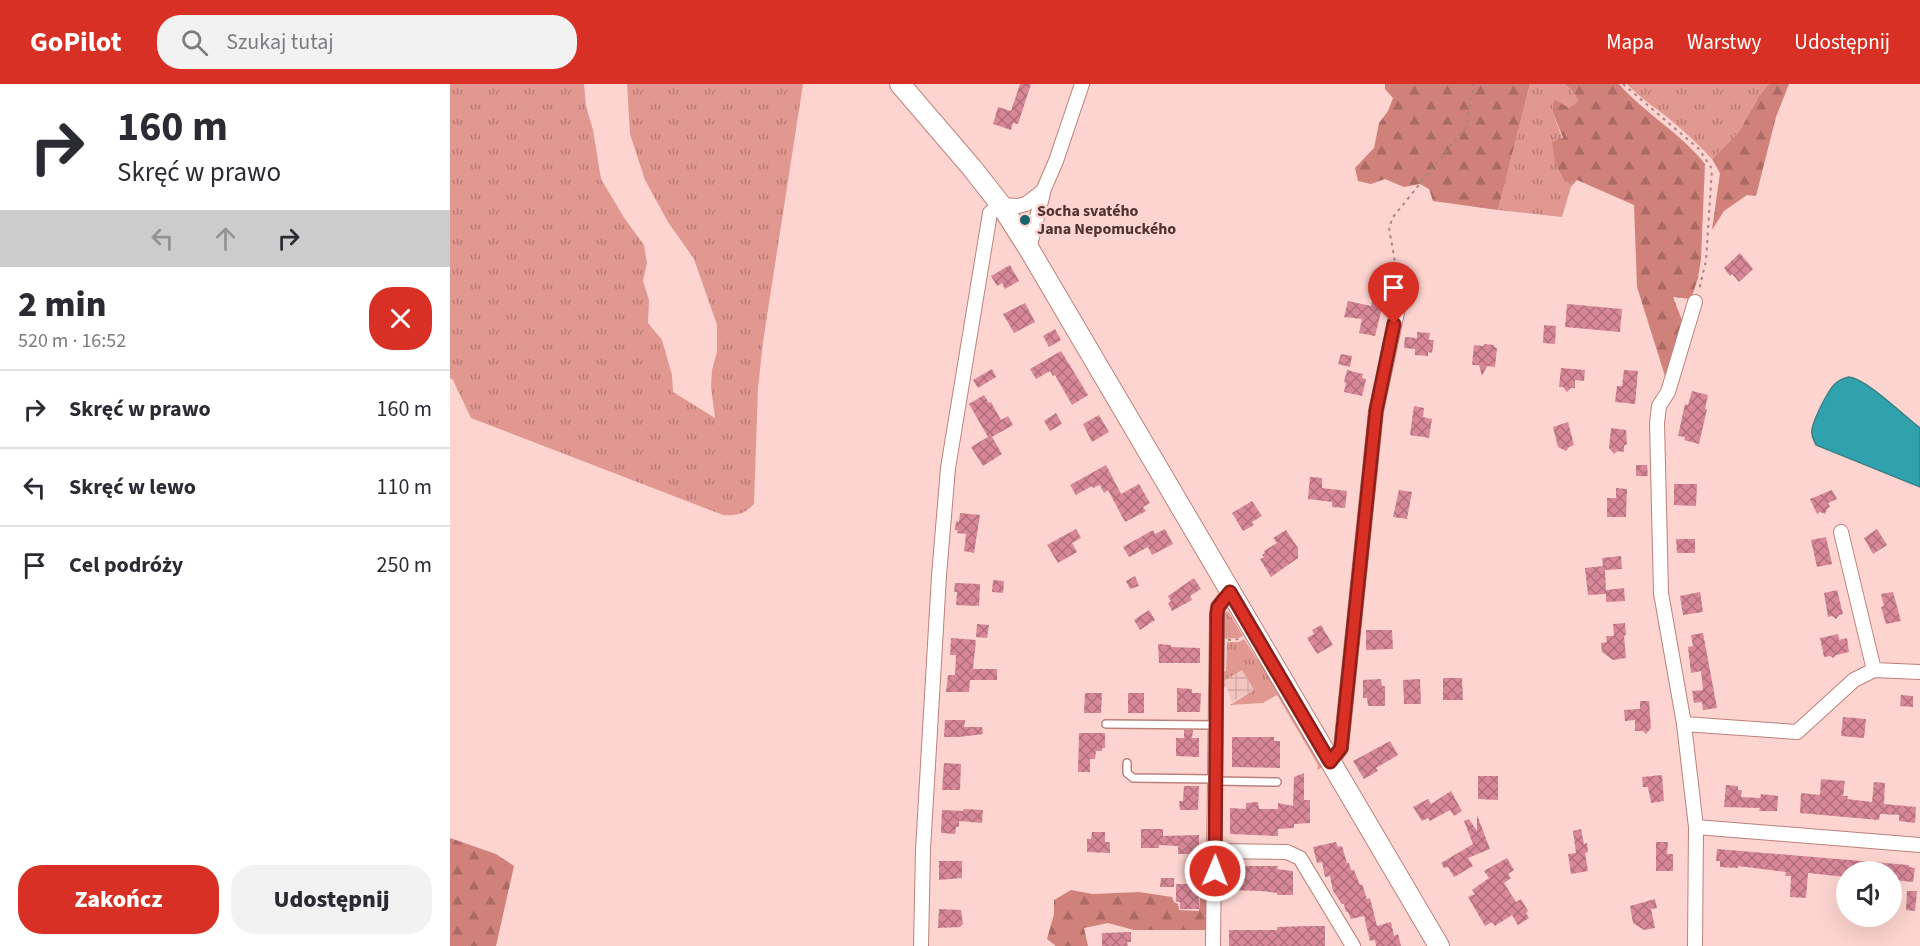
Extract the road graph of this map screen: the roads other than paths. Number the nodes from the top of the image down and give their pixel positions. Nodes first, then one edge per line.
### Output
1 (900, 84) edge
2 (1082, 84) edge
3 (1043, 191) junction
4 (1001, 205) junction
5 (1029, 249) junction
6 (1695, 302) road end
7 (1399, 303) road end
8 (1841, 532) dead end
9 (1230, 592) junction
10 (1874, 670) junction
11 (1920, 672) edge
12 (1106, 724) dead end
13 (1684, 724) junction
14 (1215, 725) junction
15 (1330, 762) junction
16 (1127, 763) dead end
17 (1216, 780) junction
18 (1277, 782) dead end
19 (1696, 827) junction
20 (1920, 845) edge
21 (1215, 851) junction
22 (921, 946) edge
23 (1213, 946) edge
24 (1353, 946) edge
25 (1439, 946) edge
26 (1695, 946) edge

1 - 4 street
2 - 3 street
3 - 4 street
3 - 5 street
4 - 5 street
4 - 22 street
5 - 9 street
6 - 13 street
7 - 15 street
8 - 10 street
9 - 14 street
9 - 15 street
10 - 11 street
10 - 13 street
12 - 14 lane
13 - 19 street
14 - 17 street
15 - 25 street
16 - 17 lane
17 - 18 lane
17 - 21 street
19 - 20 street
19 - 26 street
21 - 23 street
21 - 24 street

